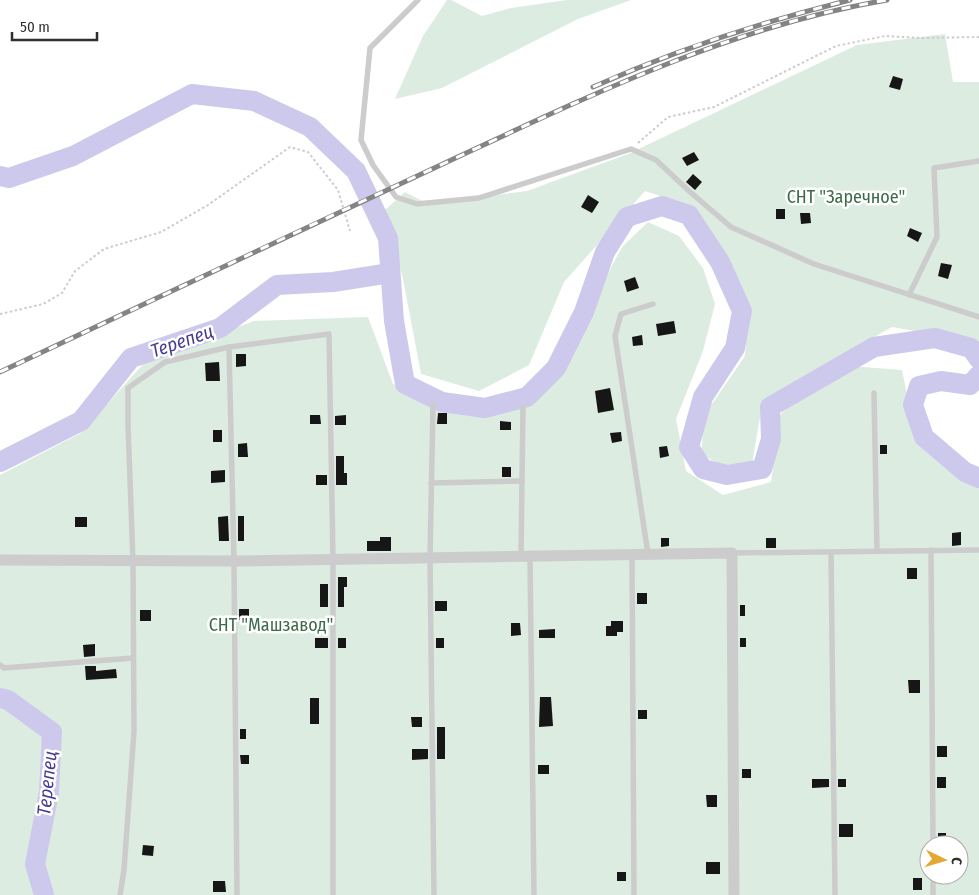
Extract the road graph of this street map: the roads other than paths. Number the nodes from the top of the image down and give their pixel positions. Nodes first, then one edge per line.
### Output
1 (418, 0) edge
2 (979, 160) edge
3 (909, 295) junction
4 (653, 304) dead end
5 (979, 316) edge
6 (229, 347) junction
7 (874, 393) dead end
8 (433, 405) dead end
9 (523, 406) dead end
10 (522, 481) junction
11 (432, 483) junction
12 (931, 550) junction
13 (979, 550) edge
14 (877, 551) junction
15 (831, 552) junction
16 (732, 553) junction
17 (648, 554) junction
18 (632, 555) junction
19 (526, 556) junction
20 (430, 558) junction
21 (333, 559) junction
22 (0, 560) edge
23 (234, 561) junction
24 (133, 562) junction
25 (133, 658) junction
26 (0, 665) edge
27 (933, 835) edge
28 (120, 895) edge
29 (237, 895) edge
30 (333, 895) edge
31 (434, 895) edge
32 (534, 895) edge
33 (634, 895) edge
34 (734, 895) edge
35 (835, 895) edge

1 - 3 lane
2 - 3 lane
3 - 5 lane
4 - 17 lane
6 - 21 lane
6 - 23 lane
6 - 24 lane
7 - 14 lane
8 - 11 lane
9 - 10 lane
10 - 11 lane
10 - 19 lane
11 - 20 lane
12 - 13 lane
12 - 14 lane
12 - 27 lane
14 - 15 lane
15 - 16 lane
15 - 35 lane
16 - 17 street
16 - 34 street
17 - 18 street
18 - 19 street
18 - 33 lane
19 - 20 street
19 - 32 lane
20 - 21 street
20 - 31 lane
21 - 23 street
21 - 30 lane
22 - 24 street
23 - 24 street
23 - 29 lane
24 - 25 lane
25 - 26 lane
25 - 28 lane

